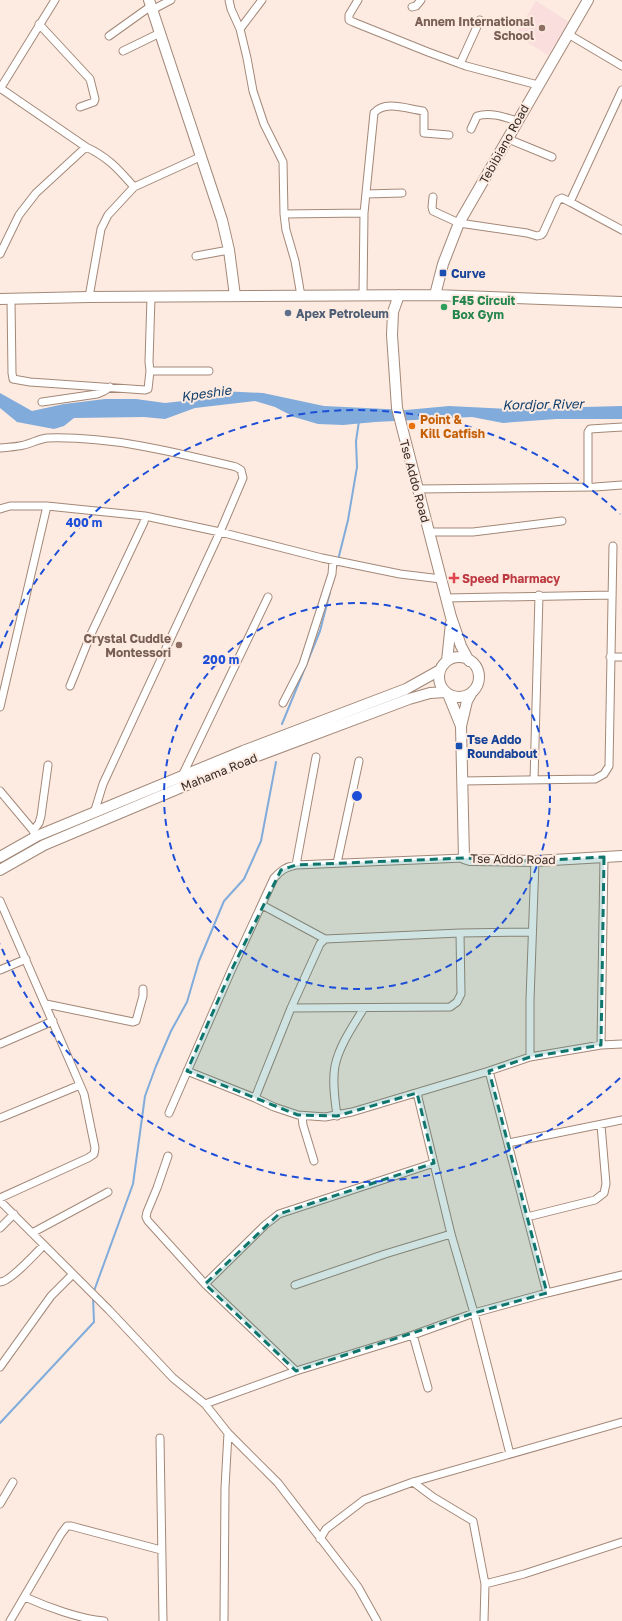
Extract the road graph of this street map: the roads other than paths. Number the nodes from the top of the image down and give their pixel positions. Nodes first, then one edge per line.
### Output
1 (55, 0) edge
2 (171, 0) edge
3 (229, 0) edge
4 (262, 0) edge
5 (358, 0) edge
6 (421, 0) edge
7 (588, 0) edge
8 (151, 5) edge
9 (412, 7) dead end
10 (480, 20) dead end
11 (39, 24) junction
12 (240, 29) junction
13 (160, 33) junction
14 (568, 34) junction
15 (109, 36) dead end
16 (122, 51) dead end
17 (460, 64) junction
18 (622, 66) edge
19 (538, 86) junction
20 (0, 88) edge
21 (622, 90) edge
22 (80, 107) dead end
23 (518, 121) junction
24 (471, 129) dead end
25 (449, 135) dead end
26 (508, 139) junction
27 (86, 147) junction
28 (200, 157) junction
29 (552, 157) dead end
30 (134, 187) junction
31 (402, 193) dead end
32 (366, 194) junction
33 (432, 197) dead end
34 (570, 202) junction
35 (364, 213) junction
36 (284, 214) junction
37 (459, 223) junction
38 (622, 230) edge
39 (229, 250) junction
40 (0, 254) edge
41 (196, 256) dead end
42 (363, 295) junction
43 (399, 295) junction
44 (435, 295) junction
45 (235, 296) junction
46 (301, 296) junction
47 (89, 297) junction
48 (151, 297) junction
49 (0, 300) edge
50 (11, 300) junction
51 (622, 302) edge
52 (150, 371) junction
53 (209, 371) dead end
54 (110, 387) junction
55 (42, 402) dead end
56 (622, 428) edge
57 (0, 448) edge
58 (622, 485) edge
59 (588, 487) junction
60 (417, 489) junction
61 (47, 506) junction
62 (0, 509) edge
63 (145, 516) junction
64 (562, 521) dead end
65 (220, 532) junction
66 (429, 532) junction
67 (613, 546) dead end
68 (334, 561) junction
69 (441, 579) junction
70 (539, 595) junction
71 (612, 595) junction
72 (268, 597) dead end
73 (446, 598) junction
74 (451, 618) junction
75 (610, 657) junction
76 (622, 657) edge
77 (469, 660) junction
78 (448, 661) junction
79 (440, 670) junction
80 (0, 673) edge
81 (6, 681) junction
82 (70, 686) dead end
83 (472, 692) junction
84 (447, 693) junction
85 (283, 703) dead end
86 (0, 707) edge
87 (461, 726) junction
88 (316, 757) dead end
89 (359, 761) dead end
90 (48, 765) dead end
91 (182, 776) junction
92 (534, 780) junction
93 (462, 782) junction
94 (0, 791) edge
95 (94, 812) junction
96 (35, 834) junction
97 (622, 856) edge
98 (0, 857) edge
99 (604, 857) junction
100 (464, 858) junction
101 (534, 861) junction
102 (337, 863) junction
103 (296, 865) junction
104 (0, 870) edge
105 (0, 901) edge
106 (262, 905) junction
107 (532, 932) junction
108 (460, 933) junction
109 (325, 939) junction
110 (26, 959) junction
111 (0, 970) edge
112 (143, 989) dead end
113 (46, 1004) junction
114 (291, 1008) junction
115 (364, 1008) junction
116 (53, 1021) junction
117 (0, 1044) edge
118 (622, 1044) edge
119 (601, 1045) junction
120 (530, 1057) junction
121 (187, 1071) junction
122 (489, 1072) junction
123 (80, 1085) junction
124 (417, 1093) junction
125 (255, 1098) junction
126 (169, 1113) dead end
127 (302, 1116) junction
128 (337, 1116) junction
129 (0, 1118) edge
130 (622, 1120) edge
131 (601, 1125) junction
132 (508, 1143) junction
133 (168, 1156) dead end
134 (314, 1161) dead end
135 (434, 1163) junction
136 (108, 1192) dead end
137 (0, 1200) edge
138 (14, 1214) junction
139 (527, 1217) junction
140 (0, 1228) edge
141 (32, 1233) junction
142 (451, 1234) junction
143 (44, 1245) junction
144 (73, 1274) junction
145 (622, 1275) edge
146 (0, 1282) edge
147 (205, 1284) junction
148 (295, 1285) dead end
149 (547, 1293) junction
150 (474, 1313) junction
151 (413, 1335) junction
152 (0, 1367) edge
153 (296, 1371) junction
154 (428, 1388) dead end
155 (205, 1404) junction
156 (622, 1422) edge
157 (228, 1433) junction
158 (160, 1438) dead end
159 (510, 1454) junction
160 (13, 1482) dead end
161 (413, 1482) junction
162 (0, 1504) edge
163 (320, 1539) junction
164 (622, 1542) edge
165 (161, 1550) junction
166 (485, 1584) junction
167 (25, 1597) junction
168 (10, 1621) edge
169 (104, 1621) edge
170 (163, 1621) edge
171 (224, 1621) edge
172 (376, 1621) edge
173 (484, 1621) edge

1 - 11 street
2 - 8 street
3 - 12 street
4 - 12 street
5 - 17 street
6 - 9 street
7 - 14 street, Tebibiano Road
8 - 13 street
8 - 15 street
10 - 17 street
11 - 20 street
11 - 22 street
12 - 36 street
13 - 16 street
13 - 28 street
14 - 18 street
14 - 19 street, Tebibiano Road
17 - 19 street
19 - 23 street, Tebibiano Road
20 - 27 street
21 - 34 street
23 - 24 street
23 - 26 street, Tebibiano Road
25 - 32 street
26 - 29 street
26 - 37 street, Tebibiano Road
27 - 30 street
27 - 40 street
28 - 30 street
28 - 39 street
30 - 47 street
31 - 32 street
32 - 35 street
33 - 37 street
34 - 37 street
34 - 38 street
35 - 36 street
35 - 42 street
36 - 46 street
37 - 44 street, Tebibiano Road
39 - 41 street
39 - 45 street
42 - 43 street
42 - 46 street
43 - 44 street
43 - 60 street, Tse Addo Road
44 - 51 street
45 - 46 street
45 - 48 street
47 - 48 street
47 - 50 street
48 - 52 street
49 - 50 street
50 - 54 street
52 - 53 street
52 - 54 street
54 - 55 street
56 - 59 street
57 - 65 street
58 - 59 street
59 - 60 street
60 - 66 street, Tse Addo Road
61 - 62 street
61 - 63 street
61 - 81 street
63 - 65 street
63 - 82 street
64 - 66 street
65 - 68 street
65 - 95 street
66 - 69 street, Tse Addo Road
67 - 71 street
68 - 69 street
68 - 85 street
69 - 73 street, Tse Addo Road
70 - 71 street
70 - 73 street
70 - 92 street
71 - 75 street
72 - 91 street
73 - 74 street, Tse Addo Road
74 - 77 street, Tse Addo Road
74 - 78 street, Tse Addo Road
75 - 76 street
75 - 92 street
77 - 78 street
77 - 83 street
78 - 79 street
79 - 84 street
79 - 91 street, Mahama Road
80 - 81 street
81 - 86 street
83 - 84 street
83 - 87 street, Tse Addo Road
84 - 87 street, Tse Addo Road
84 - 104 street, Mahama Road
87 - 93 street, Tse Addo Road
88 - 103 street
89 - 102 street
90 - 96 street
91 - 95 street, Mahama Road
92 - 93 street
93 - 100 street, Tse Addo Road
94 - 96 street
95 - 96 street, Mahama Road
96 - 98 street, Mahama Road
97 - 99 street, Tse Addo Road
99 - 101 street, Tse Addo Road
99 - 119 street
100 - 101 street, Tse Addo Road
100 - 102 street
101 - 107 street
102 - 103 street
103 - 106 street
105 - 110 street
106 - 109 street
106 - 121 street
107 - 108 street
107 - 120 street
108 - 109 street
108 - 115 street
109 - 114 street
110 - 111 street
110 - 113 street
112 - 113 street
113 - 116 street
114 - 115 street
114 - 125 street
115 - 128 street
116 - 117 street
116 - 123 street
118 - 119 street
119 - 120 street
120 - 122 street
121 - 125 street
121 - 126 street
122 - 124 street
122 - 132 street
123 - 129 street
123 - 137 street
124 - 128 street
124 - 135 street
125 - 127 street
127 - 128 street
127 - 134 street
130 - 131 street
131 - 132 street
131 - 139 street
132 - 139 street
133 - 147 street
135 - 142 street
135 - 147 street
136 - 141 street
137 - 138 street
138 - 140 street
138 - 141 street
139 - 149 street
141 - 143 street
142 - 148 street
142 - 150 street
143 - 144 street
143 - 146 street
144 - 152 street
144 - 155 street
145 - 149 street
147 - 153 street
149 - 150 street
150 - 151 street
150 - 159 street
151 - 153 street
151 - 154 street
153 - 155 street
155 - 157 street
156 - 159 street
157 - 163 street
157 - 171 street
158 - 165 street
159 - 161 street
160 - 162 street
161 - 163 street
161 - 166 street
163 - 172 street
164 - 166 street
165 - 167 street
165 - 170 street
166 - 173 street
167 - 168 street
167 - 169 street

